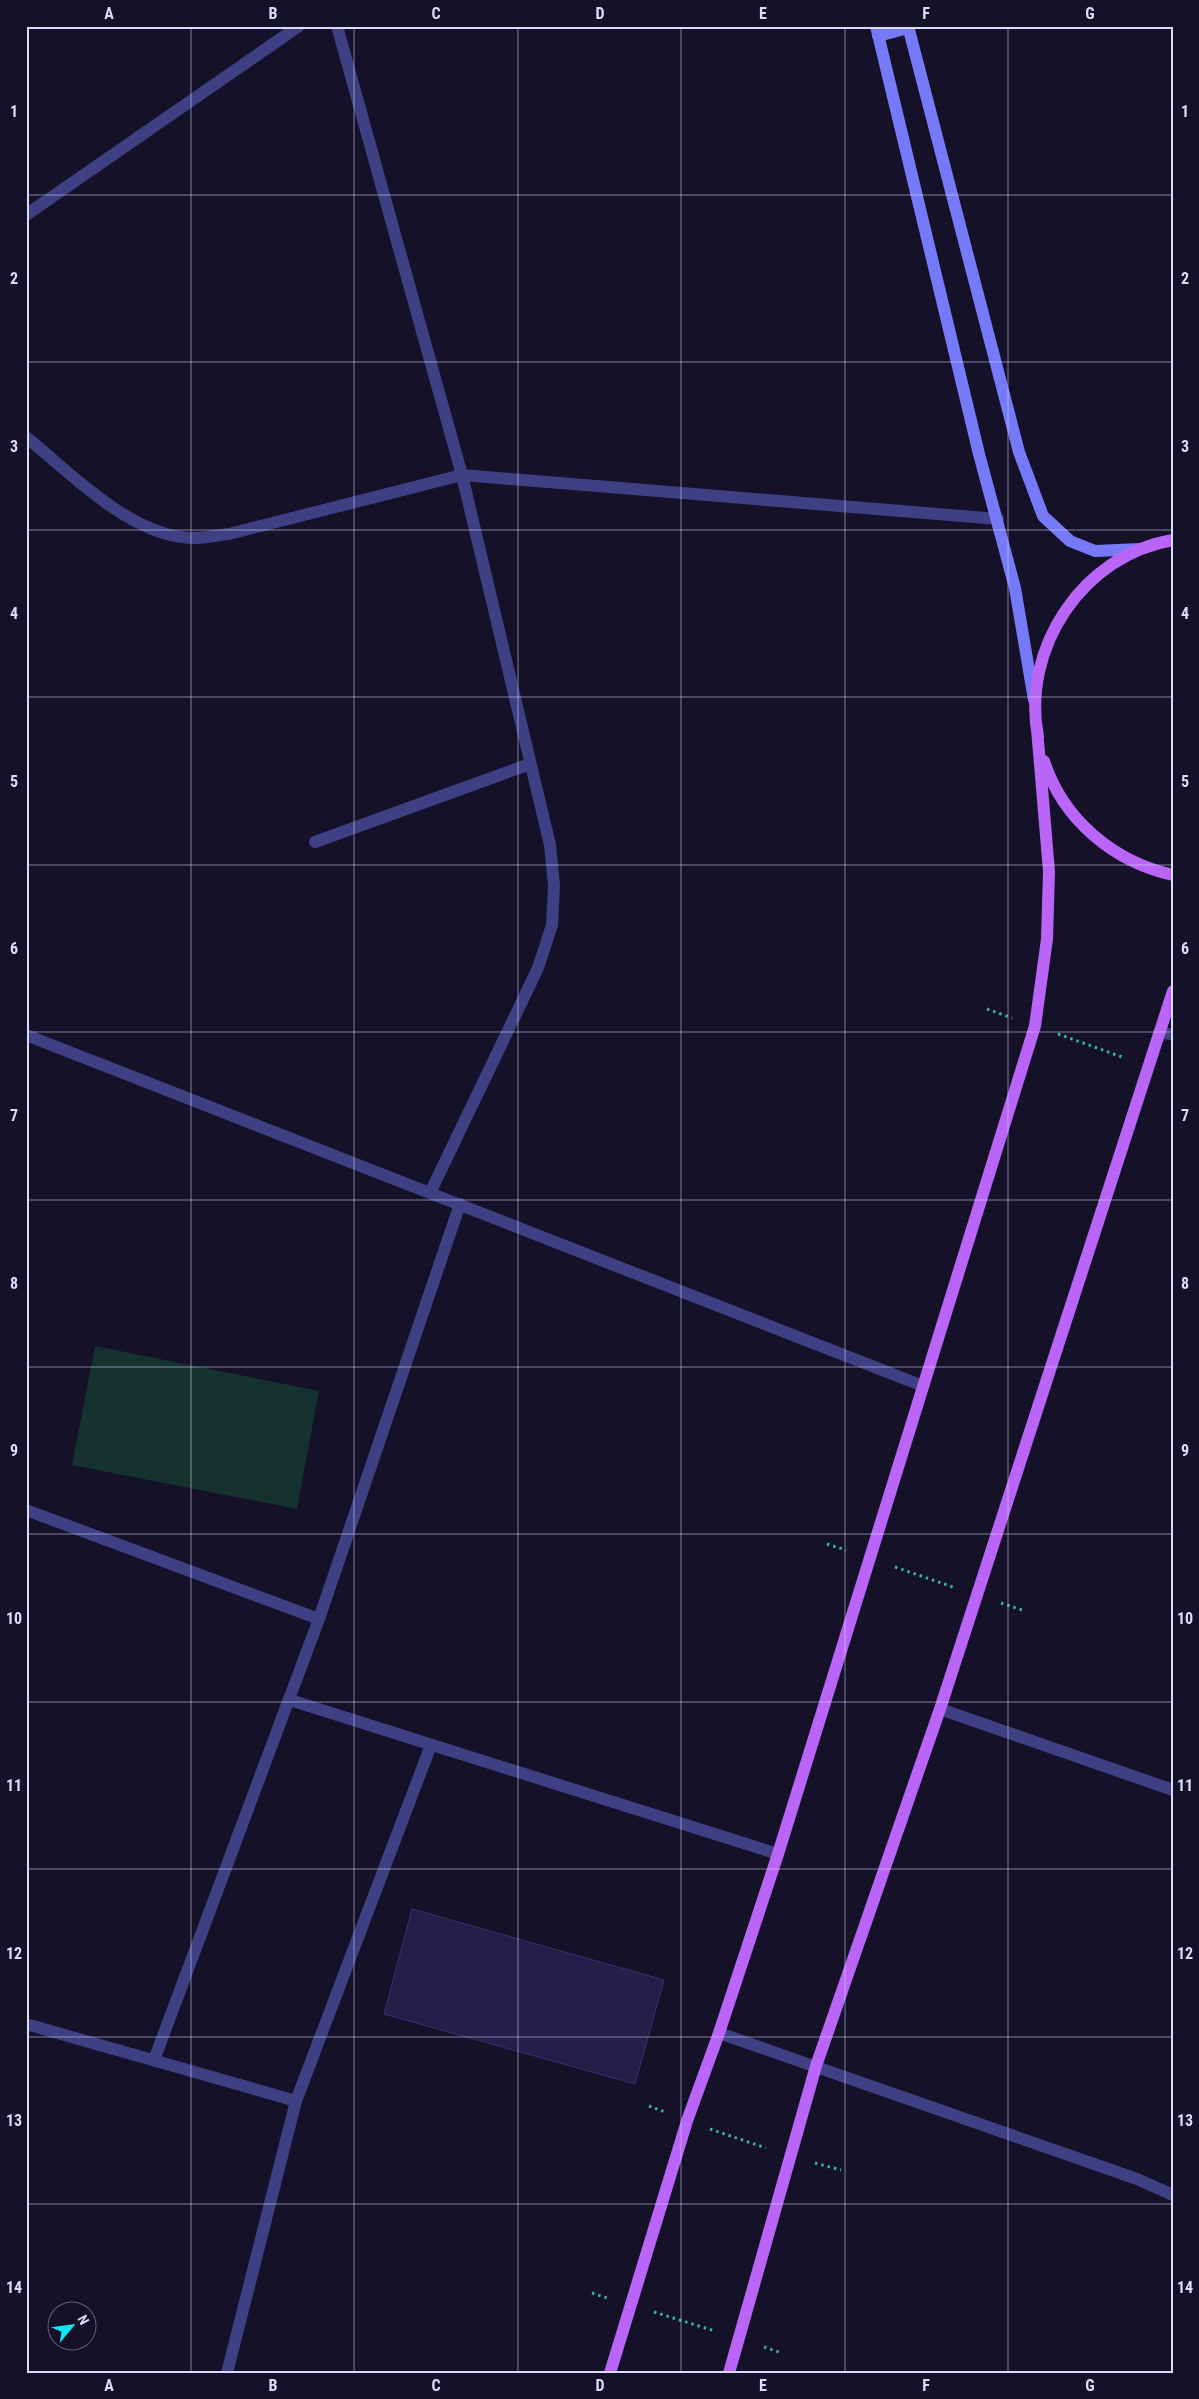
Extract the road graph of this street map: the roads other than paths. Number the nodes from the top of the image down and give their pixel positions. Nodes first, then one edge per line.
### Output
1 (299, 26) edge
2 (337, 26) edge
3 (908, 27) edge
4 (877, 31) edge
5 (26, 215) edge
6 (26, 437) edge
7 (462, 475) junction
8 (998, 519) junction
9 (1173, 540) edge
10 (1140, 549) junction
11 (1035, 707) junction
12 (1037, 728) junction
13 (530, 764) junction
14 (315, 842) dead end
15 (1173, 875) edge
16 (1173, 991) edge
17 (1160, 1032) junction
18 (26, 1035) edge
19 (1173, 1035) edge
20 (430, 1192) junction
21 (460, 1204) junction
22 (923, 1386) junction
23 (26, 1510) edge
24 (319, 1618) junction
25 (290, 1700) junction
26 (940, 1709) junction
27 (431, 1745) junction
28 (1173, 1790) edge
29 (778, 1854) junction
30 (26, 2024) edge
31 (719, 2033) junction
32 (154, 2060) junction
33 (816, 2066) junction
34 (296, 2101) junction
35 (1173, 2195) edge
36 (227, 2373) edge
37 (610, 2373) edge
38 (729, 2373) edge

1 - 5 street
2 - 7 street
3 - 4 street
3 - 10 street
4 - 8 street
6 - 7 street
7 - 8 street
7 - 13 street
8 - 11 street
9 - 10 main road
10 - 11 main road
11 - 12 main road
12 - 15 main road
12 - 22 main road
13 - 14 street
13 - 20 street
16 - 17 main road
17 - 19 street
17 - 26 main road
18 - 20 street
20 - 21 street
21 - 22 street
21 - 24 street
22 - 29 main road
23 - 24 street
24 - 25 street
25 - 27 street
25 - 32 street
26 - 28 street
26 - 33 main road
27 - 29 street
27 - 34 street
29 - 31 main road
30 - 32 street
31 - 33 street
31 - 37 main road
32 - 34 street
33 - 35 street
33 - 38 main road
34 - 36 street

